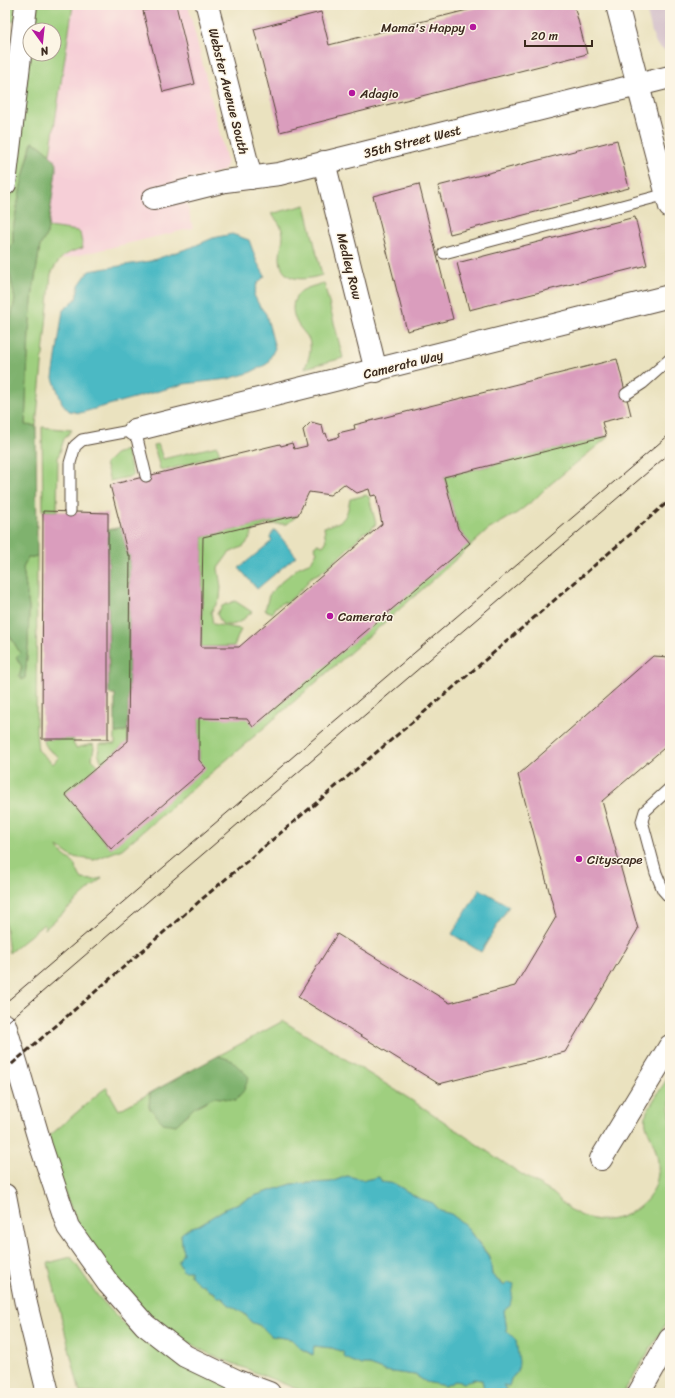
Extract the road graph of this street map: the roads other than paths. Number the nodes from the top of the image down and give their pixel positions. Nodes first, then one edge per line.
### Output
1 (26, 5) edge
2 (207, 5) edge
3 (617, 5) edge
4 (670, 77) edge
5 (637, 85) junction
6 (324, 162) junction
7 (250, 178) junction
8 (5, 184) edge
9 (153, 199) dead end
10 (669, 200) edge
11 (444, 253) dead end
12 (670, 296) edge
13 (670, 359) edge
14 (376, 370) junction
15 (626, 394) dead end
16 (135, 430) junction
17 (146, 476) dead end
18 (70, 512) dead end
19 (670, 788) edge
20 (670, 898) edge
21 (5, 1025) edge
22 (670, 1046) edge
23 (601, 1159) dead end
24 (5, 1195) edge
25 (670, 1338) edge
26 (670, 1363) edge
27 (48, 1393) edge
28 (269, 1393) edge
29 (639, 1393) edge
30 (653, 1393) edge

1 - 8 main road
2 - 7 main road, Webster Avenue South
3 - 5 main road
4 - 5 main road, 35th Street West
5 - 6 main road, 35th Street West
5 - 10 main road
6 - 7 main road, 35th Street West
6 - 14 main road, Medley Row
7 - 9 main road, 35th Street West
10 - 11 lane
12 - 14 main road, Camerata Way
13 - 15 lane
14 - 16 main road, Camerata Way
16 - 17 lane
16 - 18 lane
19 - 20 lane
21 - 28 main road
22 - 23 main road
24 - 27 main road
25 - 29 main road
26 - 30 main road

